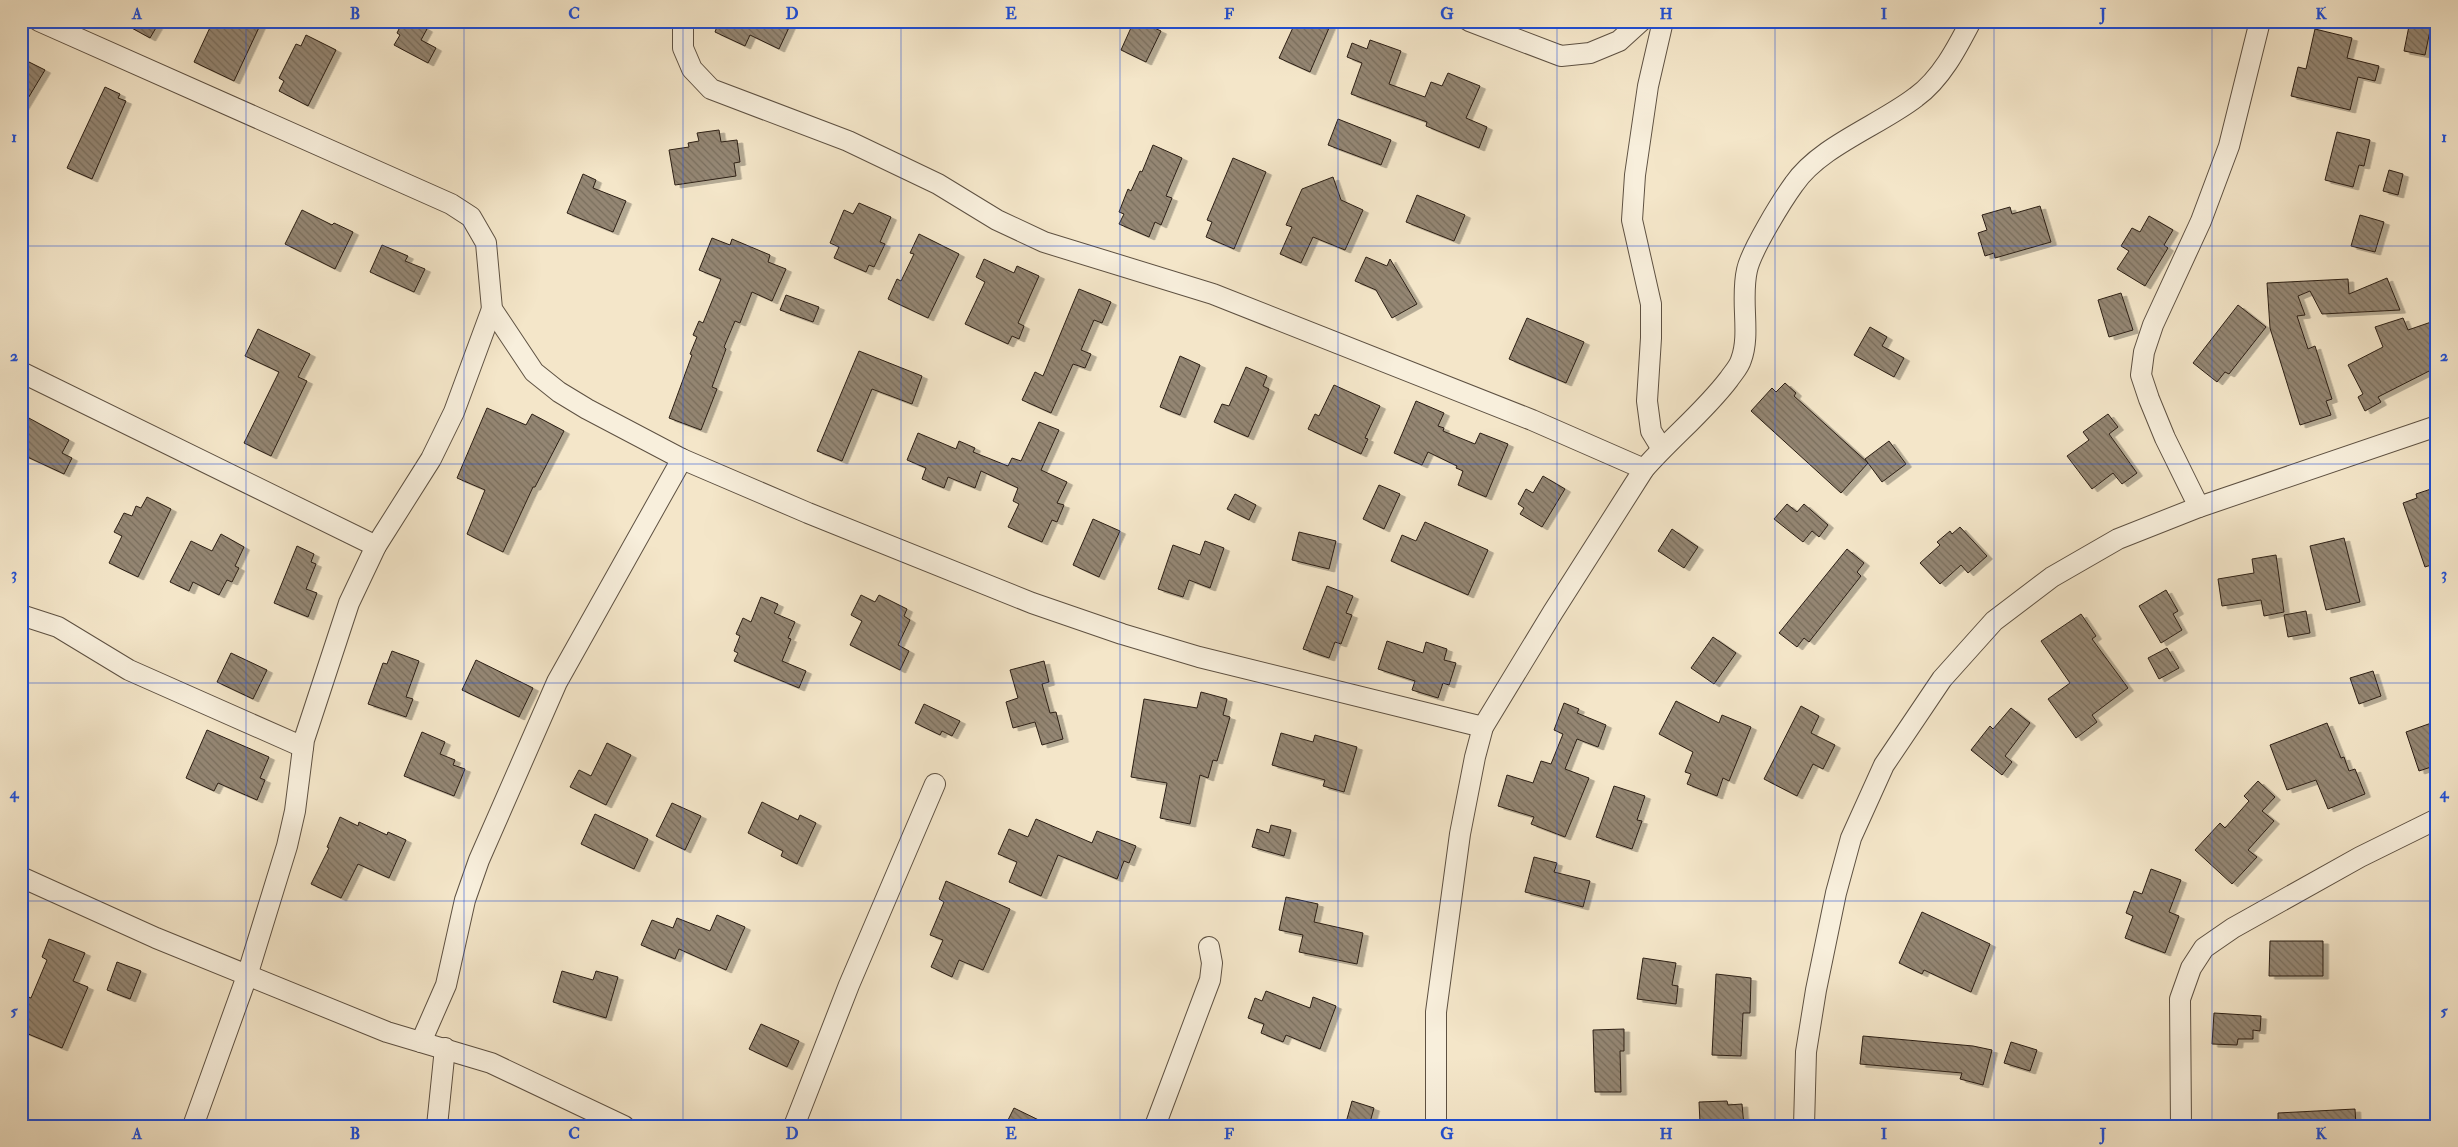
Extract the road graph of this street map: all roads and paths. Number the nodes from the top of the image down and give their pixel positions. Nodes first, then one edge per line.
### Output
1 (39, 21) edge
2 (683, 21) edge
3 (1469, 21) edge
4 (1641, 21) edge
5 (1663, 21) edge
6 (1971, 21) edge
7 (2260, 21) edge
8 (492, 309) junction
9 (21, 372) edge
10 (2437, 426) edge
11 (1662, 449) junction
12 (682, 459) junction
13 (1644, 469) junction
14 (2199, 507) junction
15 (376, 546) junction
16 (21, 615) edge
17 (1483, 727) junction
18 (303, 747) junction
19 (935, 784) dead end
20 (2437, 819) edge
21 (21, 876) edge
22 (1209, 947) dead end
23 (247, 976) junction
24 (421, 1042) junction
25 (445, 1048) junction
26 (193, 1126) edge
27 (438, 1126) edge
28 (624, 1126) edge
29 (794, 1126) edge
30 (1155, 1126) edge
31 (1436, 1126) edge
32 (1804, 1126) edge
33 (2181, 1126) edge

1 - 8 street
2 - 13 street
3 - 4 street
5 - 11 street
6 - 11 street
7 - 14 street
8 - 12 street
8 - 15 street
9 - 15 street
10 - 14 street
11 - 13 street
12 - 17 street
12 - 24 street
13 - 17 street
14 - 32 street
15 - 18 street
16 - 18 street
17 - 31 street
18 - 23 street
19 - 29 street
20 - 33 street
21 - 23 street
22 - 30 street
23 - 24 street
23 - 26 street
24 - 25 street
25 - 27 street
25 - 28 street

